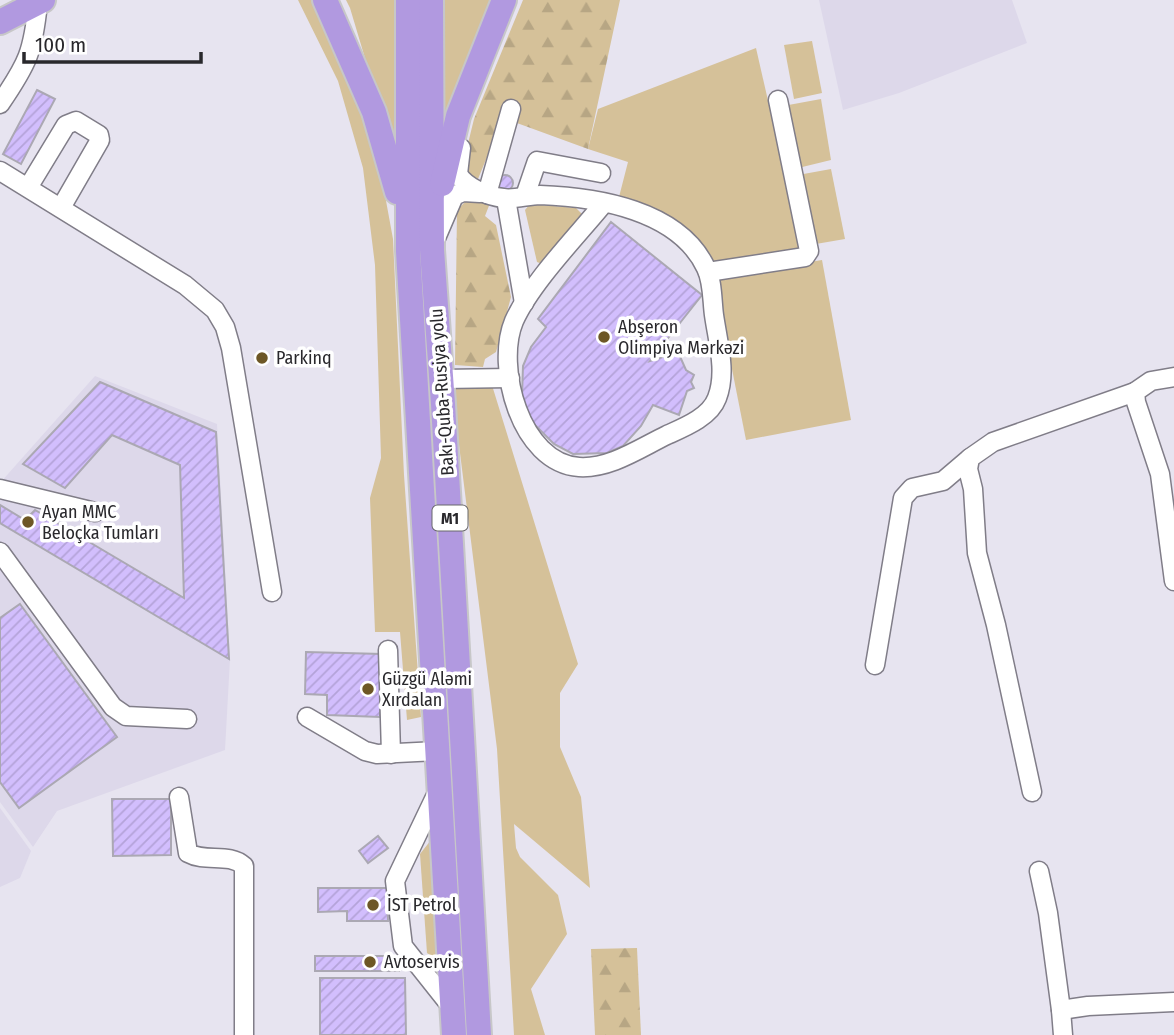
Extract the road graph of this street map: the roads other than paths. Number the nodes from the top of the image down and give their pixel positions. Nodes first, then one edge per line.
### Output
1 (8, 0) edge
2 (326, 0) edge
3 (408, 0) edge
4 (431, 0) edge
5 (504, 0) edge
6 (516, 0) edge
7 (40, 1) edge
8 (0, 4) edge
9 (0, 22) edge
10 (778, 100) dead end
11 (1, 101) edge
12 (511, 109) dead end
13 (0, 171) edge
14 (601, 173) dead end
15 (29, 186) junction
16 (487, 194) junction
17 (525, 196) junction
18 (506, 199) junction
19 (604, 203) junction
20 (62, 206) junction
21 (420, 251) junction
22 (708, 272) junction
23 (524, 303) junction
24 (1174, 377) edge
25 (510, 378) junction
26 (442, 379) junction
27 (1135, 392) junction
28 (970, 458) junction
29 (0, 489) edge
30 (96, 512) dead end
31 (0, 552) edge
32 (1174, 581) edge
33 (272, 593) dead end
34 (388, 650) dead end
35 (876, 665) dead end
36 (307, 717) dead end
37 (187, 719) dead end
38 (437, 751) junction
39 (391, 754) junction
40 (440, 788) junction
41 (1032, 792) dead end
42 (179, 797) dead end
43 (1039, 871) dead end
44 (1174, 1002) edge
45 (453, 1009) junction
46 (1061, 1010) junction
47 (244, 1035) edge
48 (454, 1035) edge
49 (479, 1035) edge
50 (1063, 1035) edge

1 - 8 highway
2 - 21 highway
3 - 21 highway, Bakı-Quba-Rusiya yolu / M1
4 - 21 highway, Bakı-Quba-Rusiya yolu / M1
5 - 21 highway
6 - 16 lane
7 - 9 highway
7 - 11 lane
10 - 22 lane
12 - 16 lane
13 - 15 lane
14 - 17 lane
15 - 20 lane
15 - 20 lane
16 - 18 lane
16 - 21 lane
17 - 18 lane
17 - 19 lane
18 - 23 lane
19 - 22 lane
19 - 23 lane
20 - 33 lane
21 - 26 highway, Bakı-Quba-Rusiya yolu / M1
21 - 38 highway, Bakı-Quba-Rusiya yolu / M1
22 - 25 lane
23 - 25 lane
24 - 27 lane
25 - 26 lane
26 - 49 highway, Bakı-Quba-Rusiya yolu / M1
27 - 28 lane
27 - 32 lane
28 - 35 lane
28 - 41 lane
29 - 30 lane
31 - 37 lane
34 - 39 lane
36 - 39 lane
38 - 39 lane
38 - 40 highway, Bakı-Quba-Rusiya yolu / M1
40 - 45 highway, Bakı-Quba-Rusiya yolu / M1
40 - 45 lane
42 - 47 lane
43 - 46 lane
44 - 46 lane
45 - 48 highway, Bakı-Quba-Rusiya yolu / M1
46 - 50 lane

